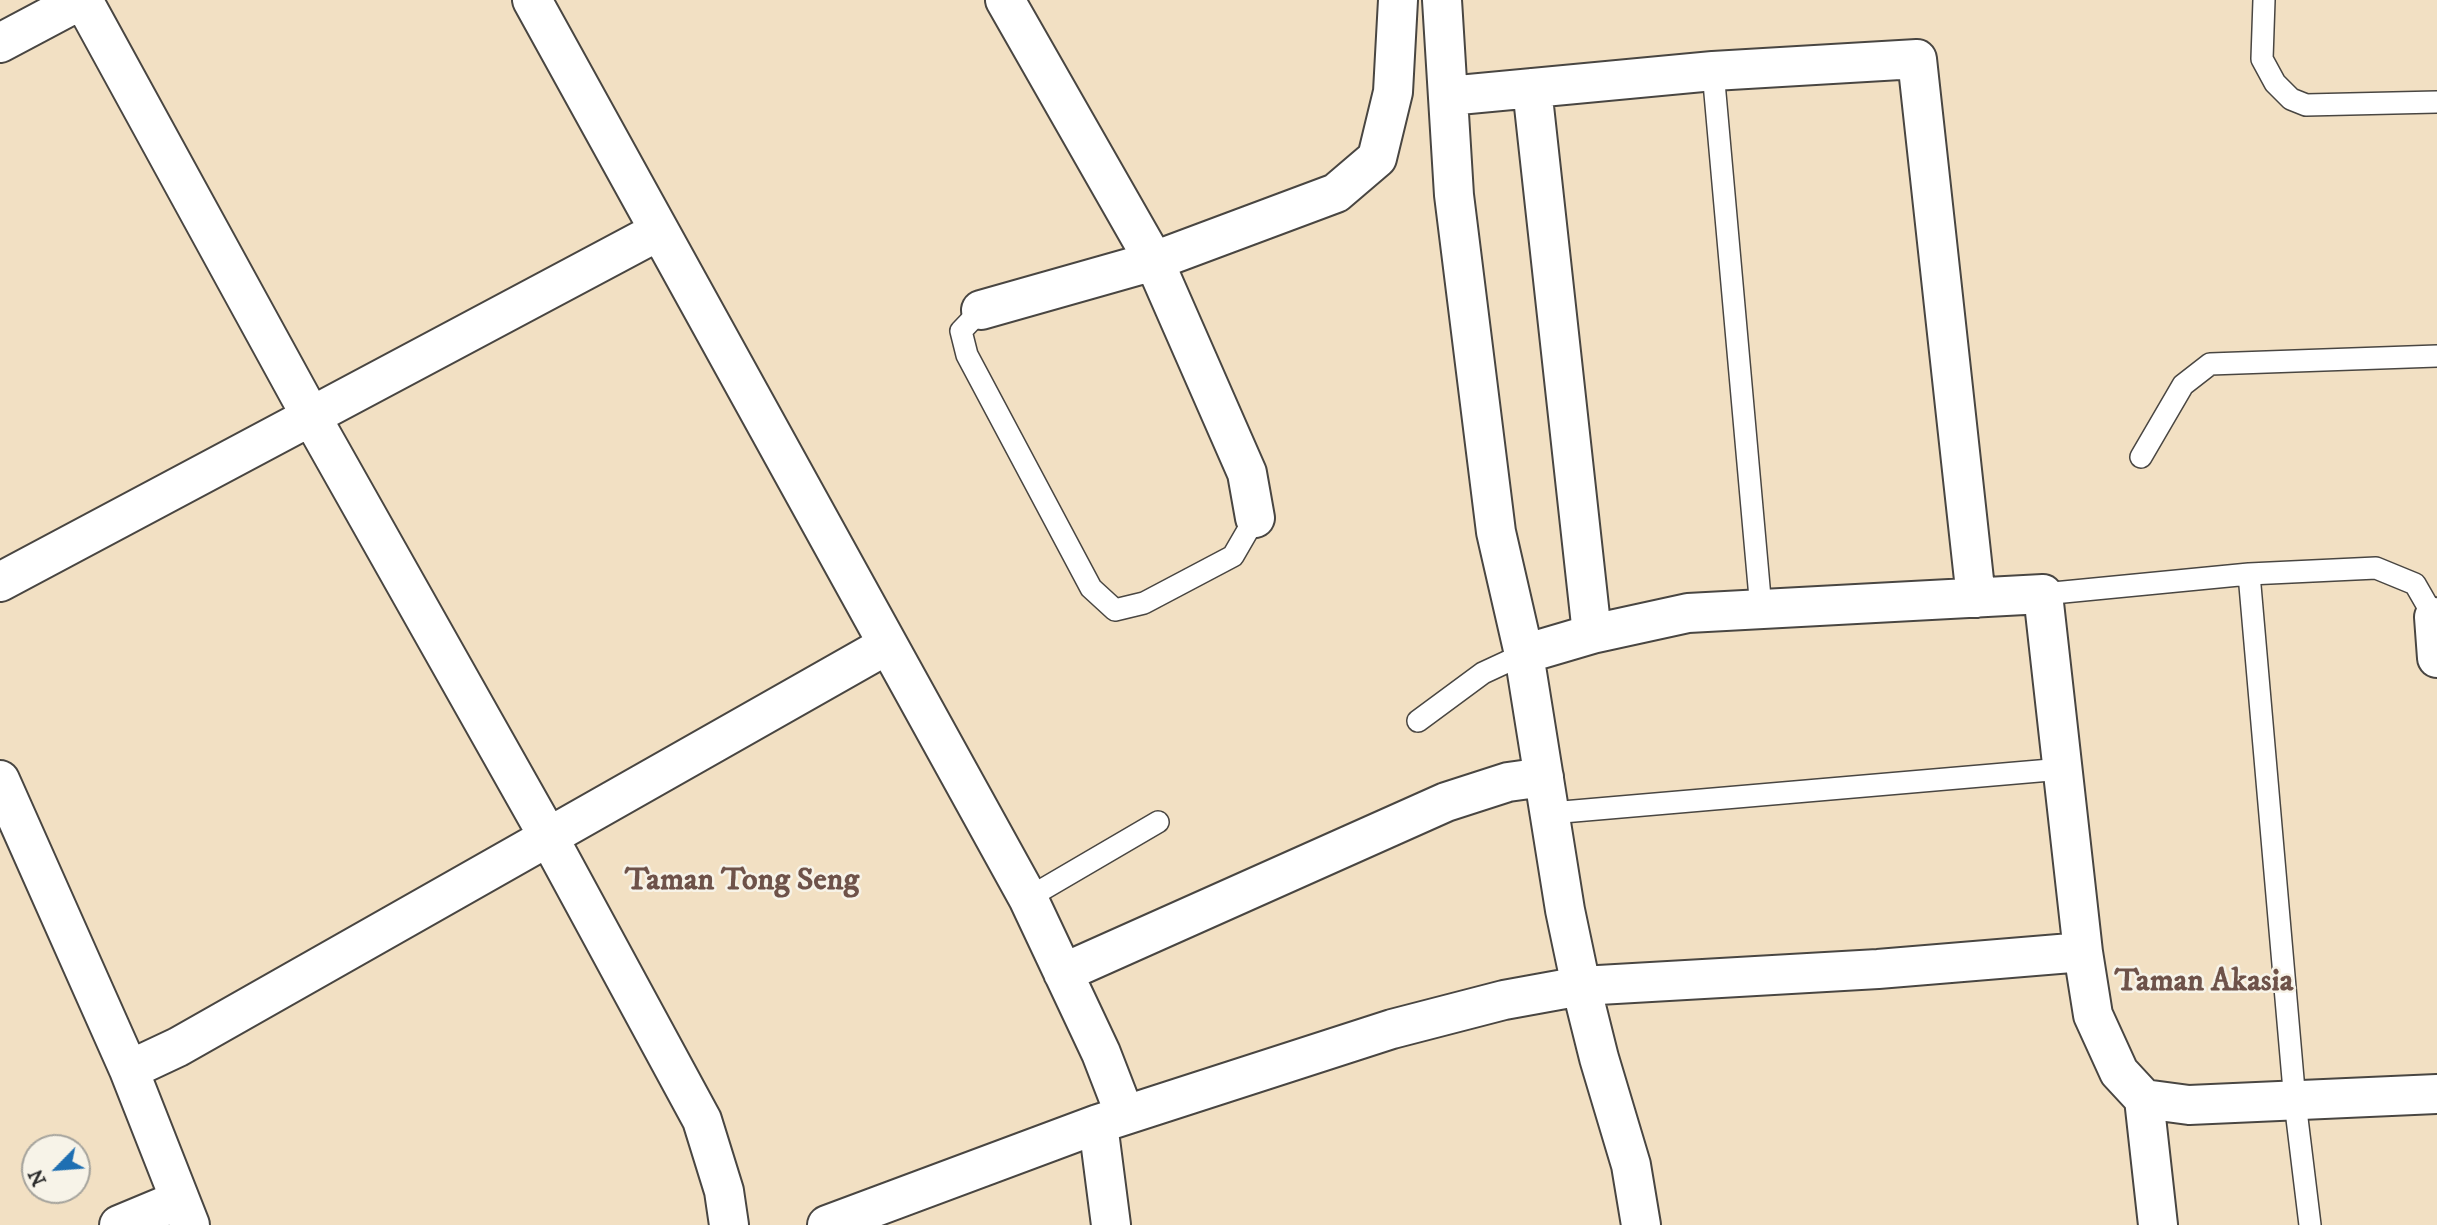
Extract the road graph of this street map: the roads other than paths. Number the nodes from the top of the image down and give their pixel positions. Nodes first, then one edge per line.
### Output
1 (82, 0) edge
2 (532, 0) edge
3 (1005, 0) edge
4 (1398, 0) edge
5 (1442, 0) edge
6 (2264, 0) edge
7 (0, 43) edge
8 (1713, 71) junction
9 (1532, 88) junction
10 (1448, 96) junction
11 (2437, 102) edge
12 (657, 232) junction
13 (1154, 261) junction
14 (981, 310) joint
15 (2437, 356) edge
16 (312, 418) junction
17 (2141, 457) dead end
18 (1255, 518) joint
19 (2249, 574) junction
20 (0, 582) edge
21 (2043, 594) junction
22 (1976, 597) junction
23 (1760, 609) junction
24 (2434, 617) joint
25 (1592, 634) junction
26 (887, 645) junction
27 (1524, 654) junction
28 (2437, 658) edge
29 (1418, 721) dead end
30 (2062, 769) junction
31 (0, 780) edge
32 (1547, 795) junction
33 (1158, 822) dead end
34 (549, 838) junction
35 (1028, 898) junction
36 (2083, 951) junction
37 (1063, 973) junction
38 (1581, 986) junction
39 (129, 1070) junction
40 (2437, 1094) edge
41 (2144, 1099) junction
42 (2295, 1102) junction
43 (1111, 1119) junction
44 (185, 1212) edge
45 (119, 1225) edge
46 (729, 1225) edge
47 (827, 1225) edge
48 (1111, 1225) edge
49 (1641, 1225) edge
50 (2158, 1225) edge
51 (2310, 1225) edge

1 - 7 street
1 - 16 street
2 - 12 street
3 - 13 street
4 - 13 street
5 - 10 street
6 - 11 lane
8 - 9 street
8 - 22 street
8 - 23 lane
9 - 10 street
9 - 25 street
10 - 27 street
12 - 16 street
12 - 26 street
13 - 14 street
13 - 18 street
14 - 18 lane
15 - 17 lane
16 - 20 street
16 - 34 street
19 - 21 lane
19 - 24 lane
19 - 42 lane
21 - 22 street
21 - 30 street
22 - 23 street
23 - 25 street
24 - 28 street
25 - 27 street
26 - 34 street
26 - 35 street
27 - 29 lane
27 - 32 street
30 - 32 lane
30 - 36 street
31 - 39 street
32 - 37 street
32 - 38 street
33 - 35 lane
34 - 39 street
34 - 46 street
35 - 37 street
36 - 38 street
36 - 41 street
37 - 43 street
38 - 43 street
38 - 49 street
39 - 44 street
40 - 42 street
41 - 42 street
41 - 50 street
42 - 51 lane
43 - 47 street
43 - 48 street
44 - 45 street

